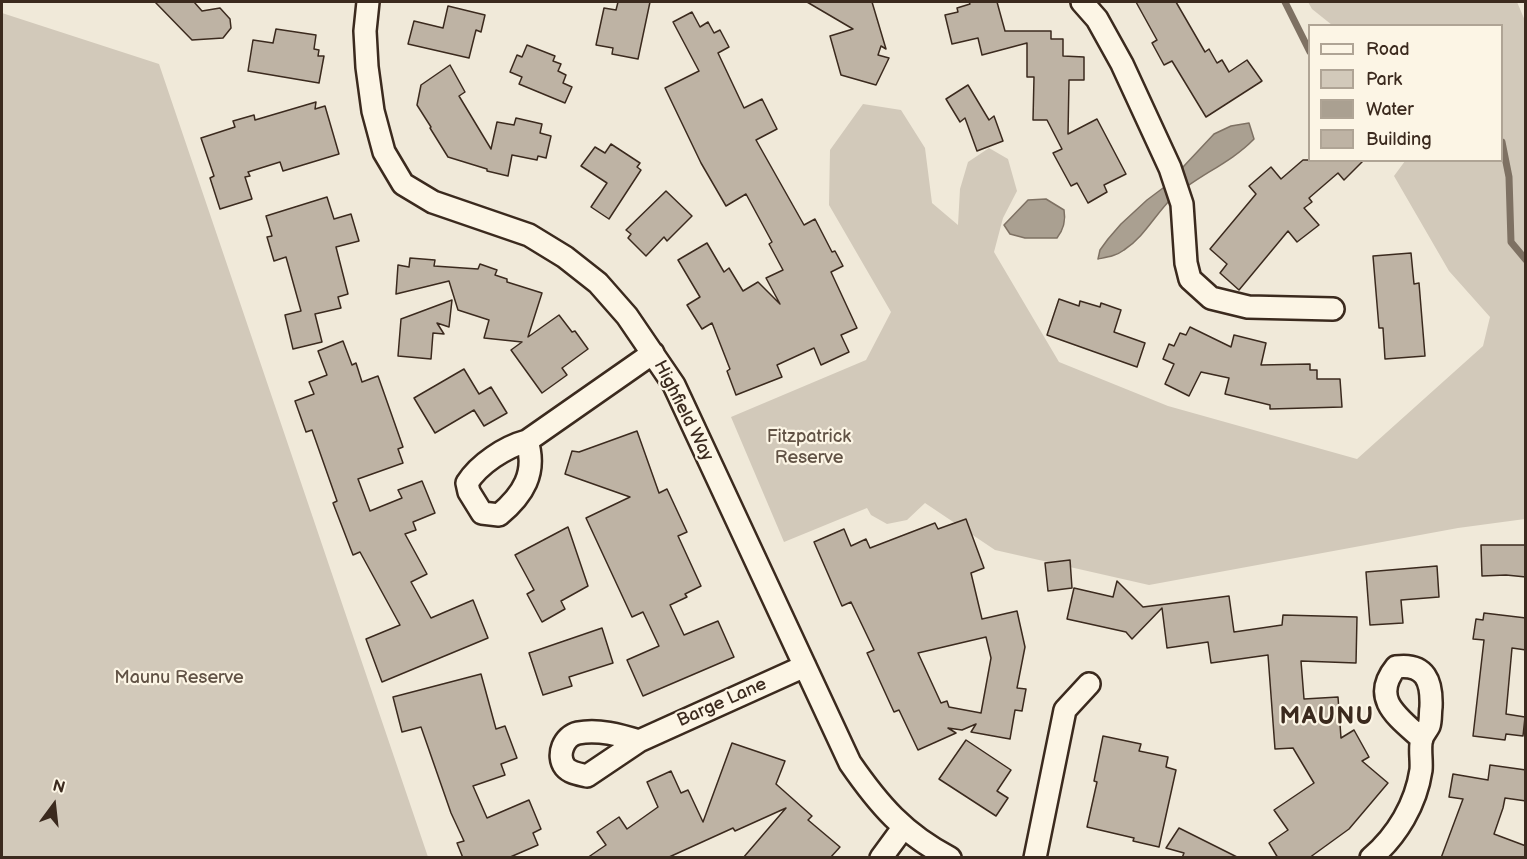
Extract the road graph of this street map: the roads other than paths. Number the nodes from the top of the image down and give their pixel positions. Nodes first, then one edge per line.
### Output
1 (368, 2) edge
2 (1082, 2) edge
3 (1333, 309) dead end
4 (653, 353) junction
5 (527, 441) dead end
6 (805, 666) junction
7 (1089, 684) dead end
8 (1422, 739) dead end
9 (639, 741) dead end
10 (903, 828) junction
11 (882, 858) edge
12 (950, 858) edge
13 (1035, 858) edge
14 (1371, 858) edge

1 - 4 street, Highfield Way
2 - 3 street
4 - 5 street
4 - 6 street, Highfield Way
6 - 9 street, Barge Lane
6 - 10 street, Highfield Way
7 - 13 street
8 - 14 street
10 - 11 street
10 - 12 street, Highfield Way

